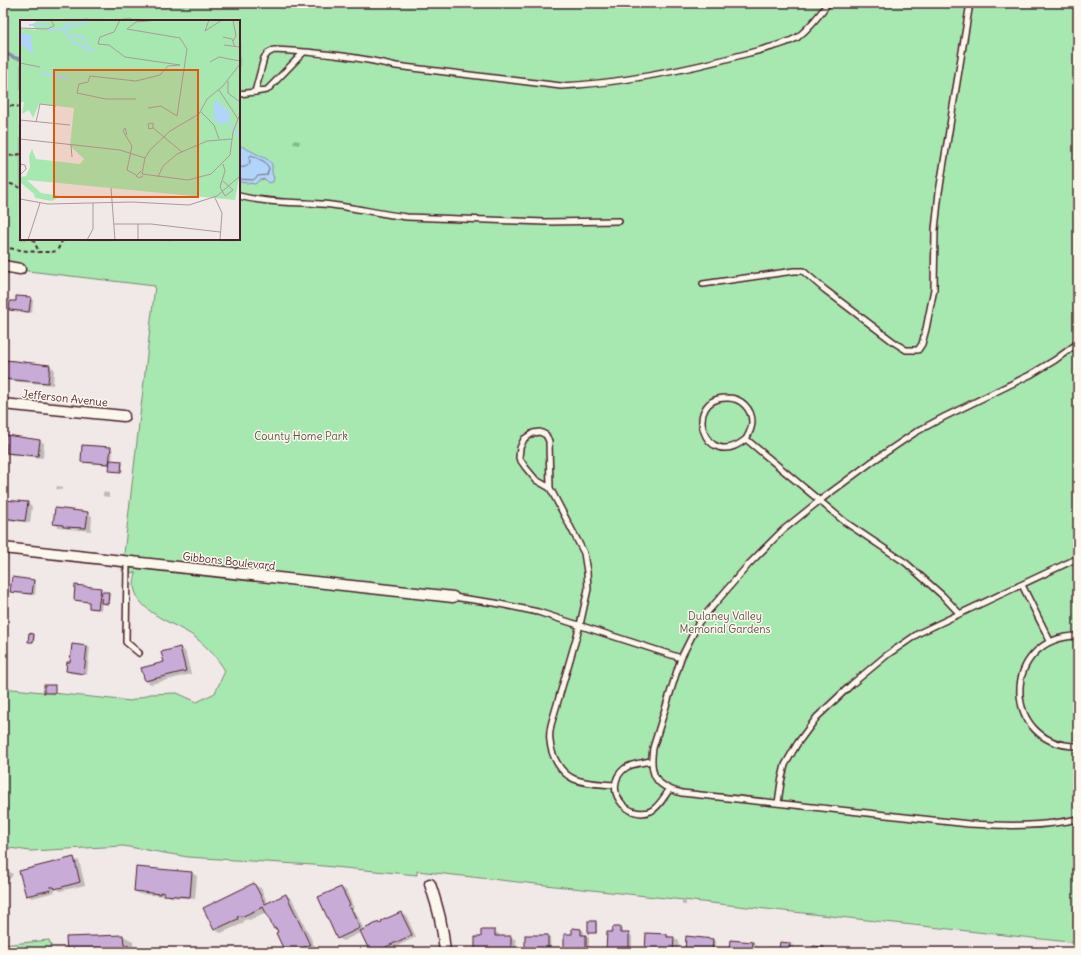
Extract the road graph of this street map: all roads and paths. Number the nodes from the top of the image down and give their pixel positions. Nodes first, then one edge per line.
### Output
1 (828, 3) edge
2 (970, 3) edge
3 (303, 53) junction
4 (255, 92) junction
5 (240, 94) edge
6 (3, 105) edge
7 (20, 107) edge
8 (20, 154) edge
9 (3, 157) edge
10 (3, 183) edge
11 (20, 188) edge
12 (240, 196) edge
13 (619, 221) dead end
14 (33, 240) edge
15 (62, 240) edge
16 (3, 246) edge
17 (39, 252) junction
18 (3, 266) edge
19 (20, 269) dead end
20 (703, 284) dead end
21 (1078, 343) edge
22 (3, 404) edge
23 (124, 416) dead end
24 (746, 439) junction
25 (550, 488) junction
26 (819, 501) junction
27 (3, 548) edge
28 (1078, 558) edge
29 (127, 562) junction
30 (1022, 585) junction
31 (453, 597) joint
32 (959, 613) junction
33 (580, 625) junction
34 (1078, 636) edge
35 (1050, 641) junction
36 (139, 653) dead end
37 (681, 658) junction
38 (1078, 746) edge
39 (651, 761) junction
40 (614, 785) junction
41 (669, 790) junction
42 (778, 803) junction
43 (1078, 819) edge
44 (430, 884) dead end
45 (445, 952) edge

1 - 3 lane
2 - 20 lane
3 - 4 lane
3 - 4 lane
4 - 5 lane
6 - 7 path
8 - 9 path
10 - 11 path
12 - 13 lane
14 - 17 path
15 - 17 path
16 - 17 path
18 - 19 street
21 - 26 lane
22 - 23 street, Jefferson Avenue
24 - 24 lane
24 - 26 lane
25 - 25 lane
25 - 33 lane
26 - 32 lane
26 - 37 lane
27 - 29 street, Gibbons Boulevard
28 - 30 lane
29 - 31 street, Gibbons Boulevard
29 - 36 lane
30 - 32 lane
30 - 35 lane
31 - 33 lane
32 - 42 lane
33 - 37 lane
33 - 40 lane
34 - 35 lane
35 - 38 lane
37 - 39 lane
39 - 40 lane
39 - 41 lane
40 - 41 lane
41 - 42 lane
42 - 43 lane
44 - 45 street

